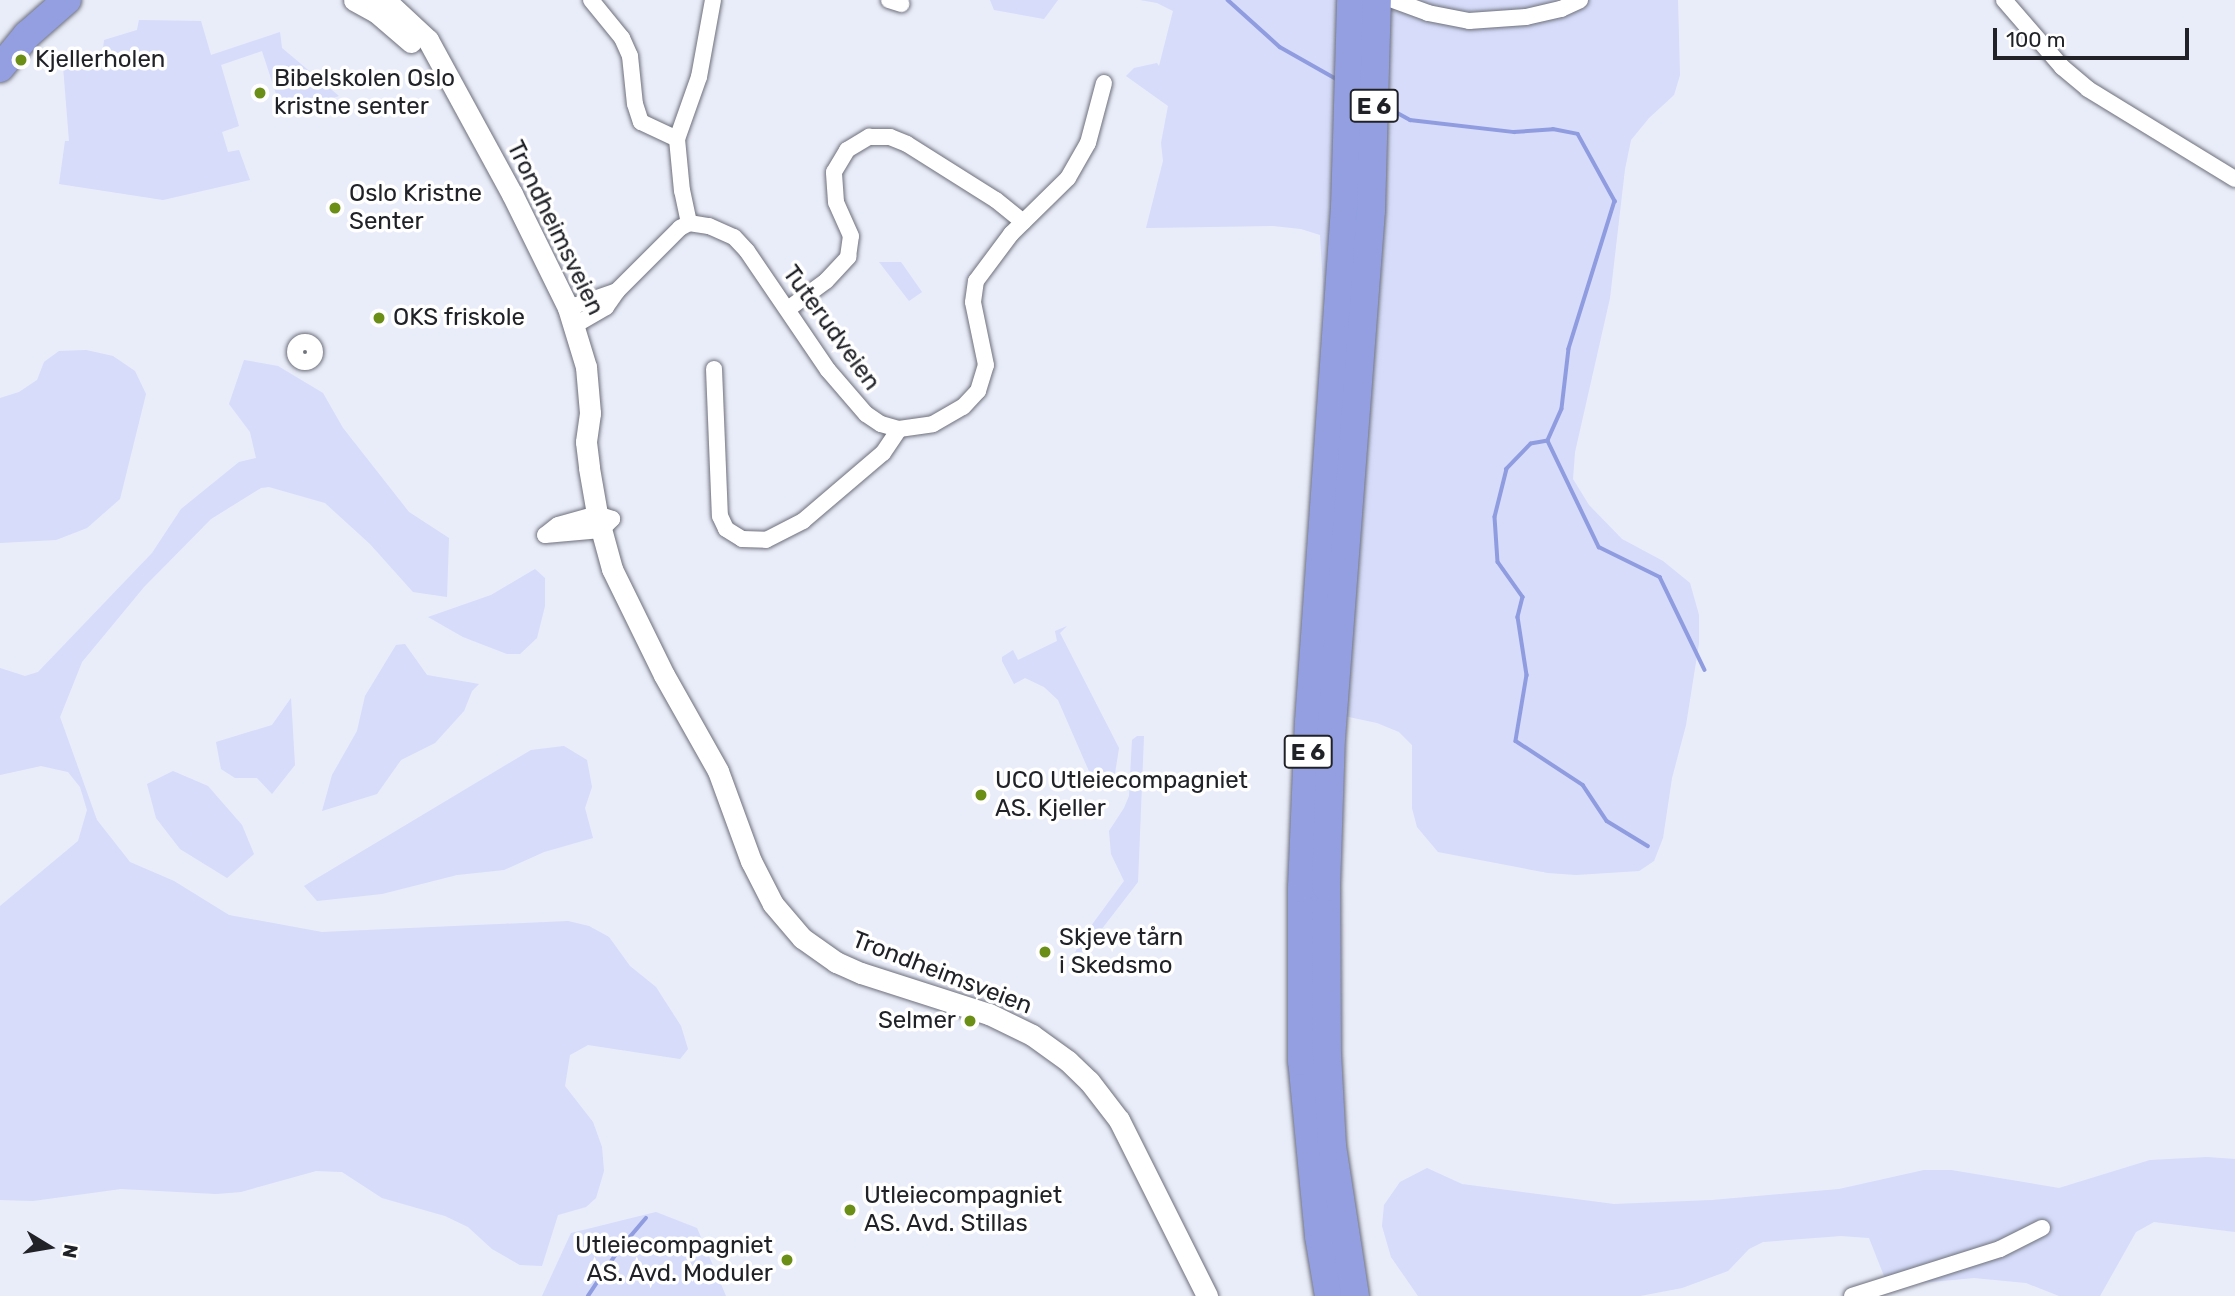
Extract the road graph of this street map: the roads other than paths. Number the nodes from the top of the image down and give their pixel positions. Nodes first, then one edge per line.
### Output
1 (67, 0) edge
2 (354, 0) edge
3 (385, 0) edge
4 (591, 0) edge
5 (713, 0) edge
6 (1351, 0) edge
7 (1377, 0) edge
8 (1393, 0) edge
9 (1580, 0) edge
10 (2004, 0) edge
11 (4, 60) edge
12 (446, 75) junction
13 (1104, 83) dead end
14 (677, 139) junction
15 (2235, 179) edge
16 (1358, 209) junction
17 (1023, 222) junction
18 (689, 223) junction
19 (788, 309) junction
20 (571, 317) junction
21 (714, 369) dead end
22 (899, 429) junction
23 (2042, 1228) dead end
24 (1207, 1296) edge
25 (1329, 1296) edge
26 (1355, 1296) edge
27 (1852, 1296) edge

1 - 11 highway
2 - 12 main road, Trondheimsveien
3 - 12 main road, Trondheimsveien
4 - 14 street
5 - 14 street
6 - 16 highway, E 6
7 - 16 highway, E 6
8 - 9 street
10 - 15 street
12 - 20 main road, Trondheimsveien
13 - 17 street
14 - 18 street
16 - 25 highway, E 6
16 - 26 highway, E 6
17 - 19 street
17 - 22 street
18 - 19 street, Tuterudveien
18 - 20 street
19 - 22 street, Tuterudveien
20 - 24 main road, Trondheimsveien
21 - 22 street
23 - 27 street

